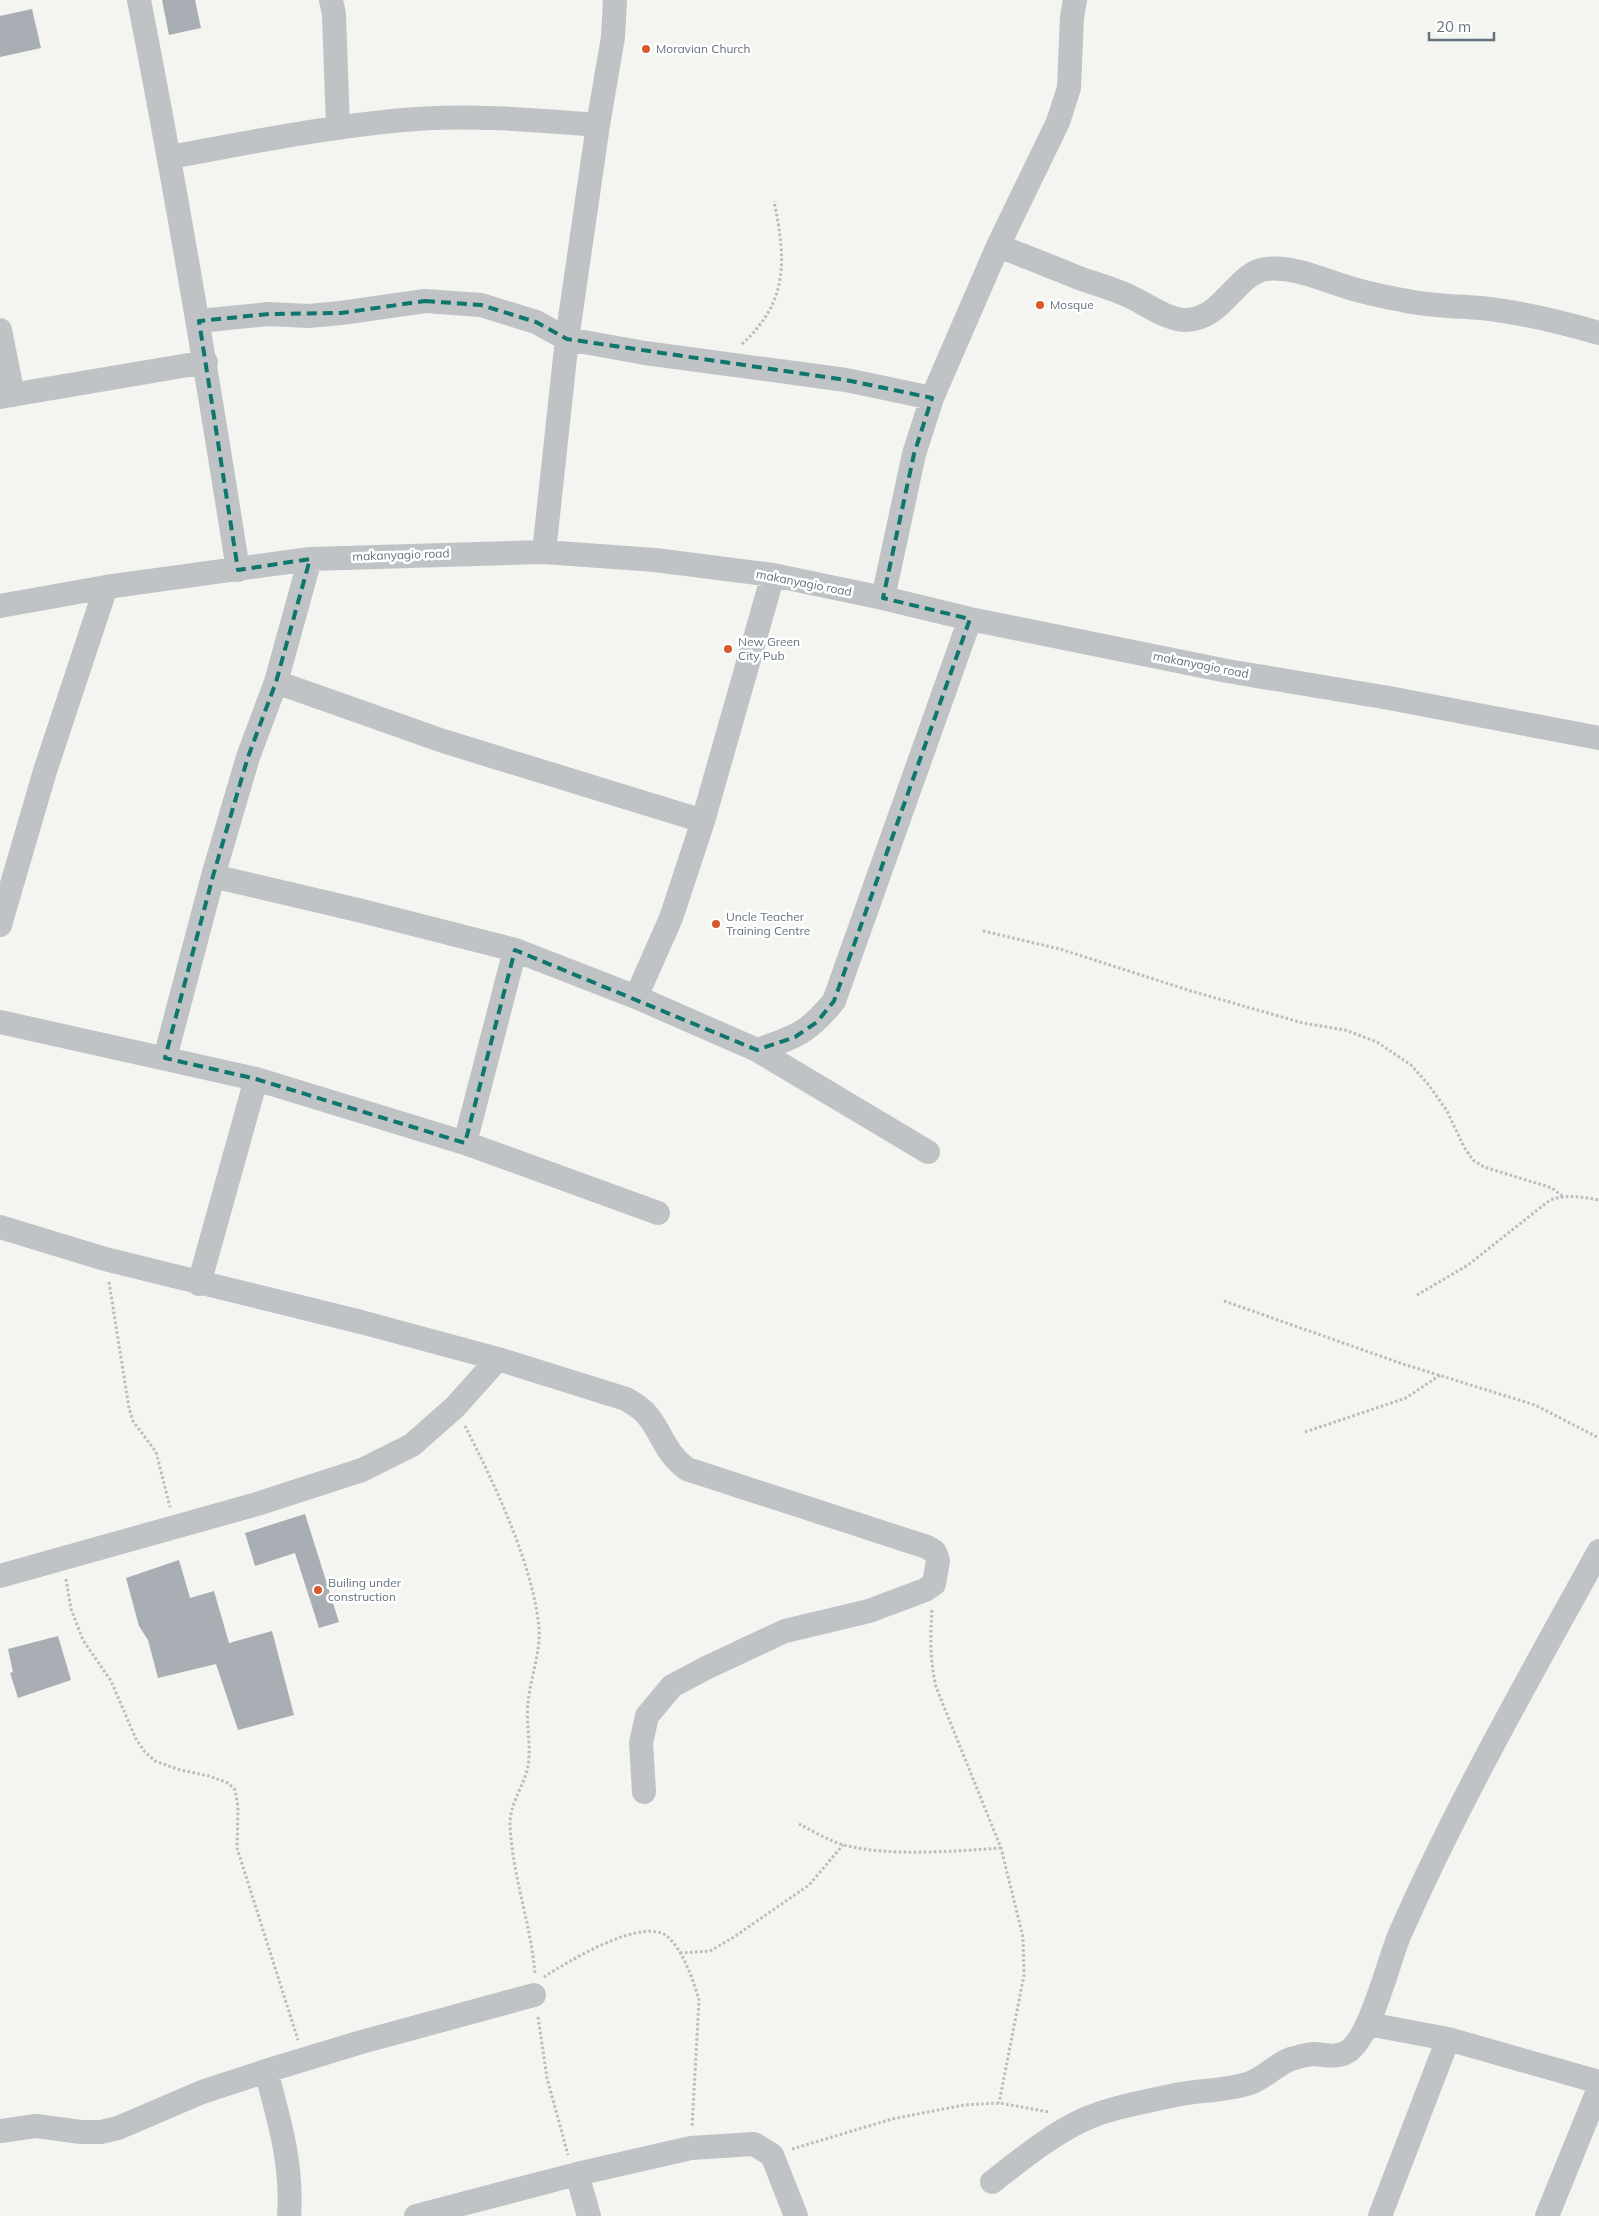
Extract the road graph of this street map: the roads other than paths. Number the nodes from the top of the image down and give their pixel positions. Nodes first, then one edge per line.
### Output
1 (138, 0) edge
2 (331, 0) edge
3 (615, 0) edge
4 (1075, 0) edge
5 (598, 125) junction
6 (338, 128) junction
7 (170, 157) junction
8 (998, 246) junction
9 (198, 321) junction
10 (0, 330) edge
11 (1599, 333) edge
12 (567, 339) junction
13 (206, 362) junction
14 (7, 396) edge
15 (932, 398) junction
16 (544, 552) junction
17 (310, 559) junction
18 (238, 570) junction
19 (773, 575) junction
20 (106, 587) junction
21 (883, 598) junction
22 (0, 606) edge
23 (970, 619) junction
24 (276, 682) junction
25 (1599, 738) edge
26 (703, 822) junction
27 (213, 876) junction
28 (0, 925) edge
29 (515, 950) junction
30 (636, 997) junction
31 (0, 1022) edge
32 (757, 1050) junction
33 (165, 1058) junction
34 (256, 1079) junction
35 (466, 1143) junction
36 (928, 1152) dead end
37 (658, 1213) dead end
38 (0, 1227) edge
39 (199, 1284) junction
40 (498, 1359) junction
41 (1599, 1551) edge
42 (0, 1576) edge
43 (644, 1792) dead end
44 (535, 1989) road end
45 (1368, 2024) junction
46 (1448, 2039) junction
47 (266, 2071) junction
48 (1599, 2082) edge
49 (1599, 2088) edge
50 (0, 2131) edge
51 (575, 2174) junction
52 (992, 2182) dead end
53 (289, 2216) edge
54 (416, 2216) edge
55 (589, 2216) edge
56 (796, 2216) edge
57 (1380, 2216) edge
58 (1547, 2216) edge

1 - 7 street
2 - 6 street
3 - 5 street
4 - 8 street
5 - 6 street
5 - 12 street
6 - 7 street
7 - 9 street
8 - 11 street
8 - 15 street
9 - 12 street
9 - 13 street
10 - 14 street
12 - 15 street
12 - 16 street
13 - 14 street
13 - 18 street
15 - 21 street
16 - 17 street, makanyagio road
16 - 19 street, makanyagio road
17 - 18 street, makanyagio road
17 - 24 street
18 - 20 street, makanyagio road
19 - 21 street, makanyagio road
19 - 26 street
20 - 22 street, makanyagio road
20 - 28 street
21 - 23 street, makanyagio road
23 - 25 street, makanyagio road
23 - 32 street
24 - 26 street
24 - 27 street
26 - 30 street
27 - 29 street
27 - 33 street
29 - 30 street
29 - 35 street
30 - 32 street
31 - 33 street
32 - 36 street
33 - 34 street
34 - 35 street
34 - 39 street
35 - 37 street
38 - 39 street
39 - 40 street
40 - 42 street
40 - 43 street
41 - 45 street
44 - 47 street
45 - 46 street
45 - 52 street
46 - 48 street
46 - 57 street
47 - 50 street
47 - 53 street
49 - 58 street
51 - 54 street
51 - 55 street
51 - 56 street

